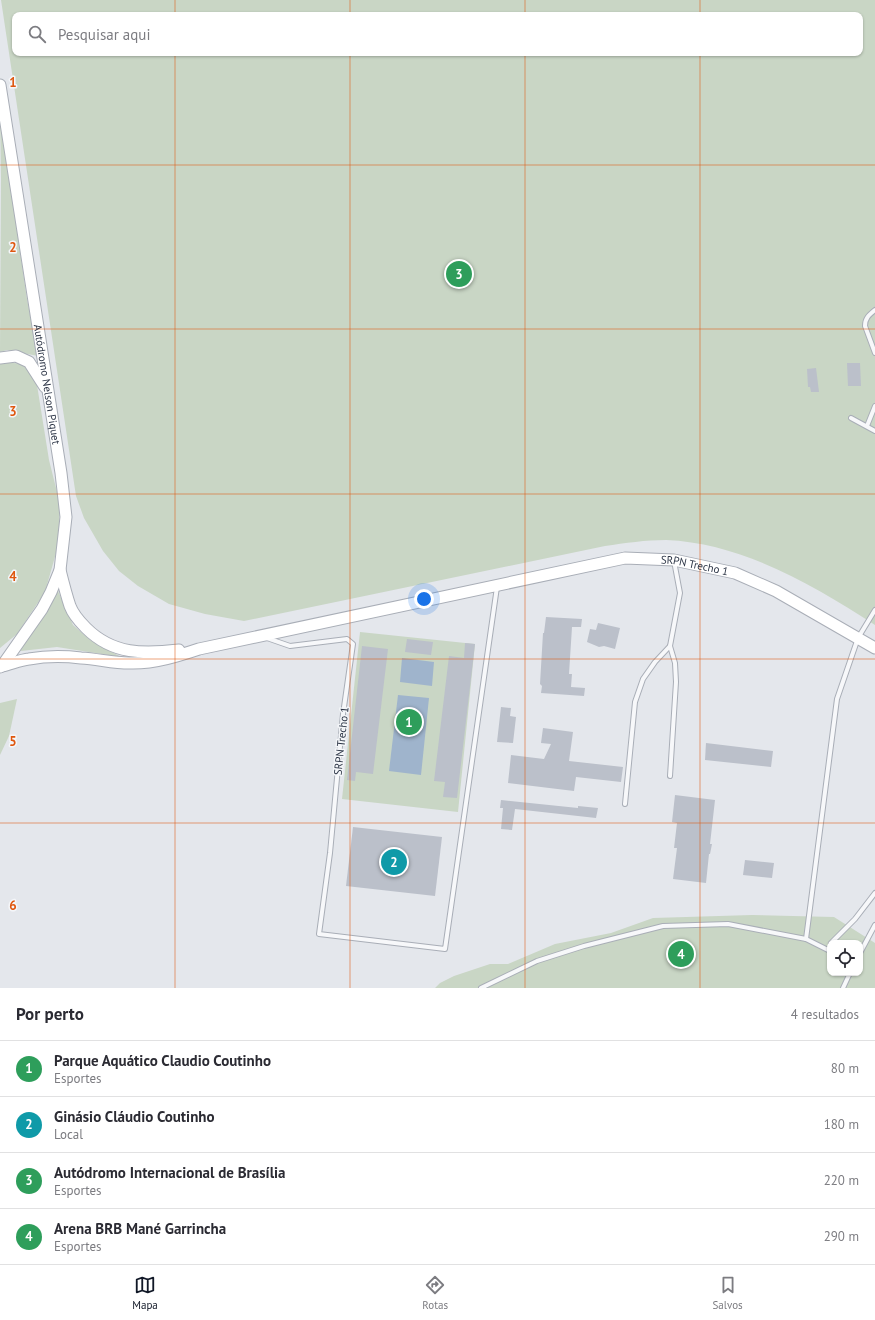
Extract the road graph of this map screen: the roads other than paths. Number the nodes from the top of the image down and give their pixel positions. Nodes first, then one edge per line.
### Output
1 (0, 85) edge
2 (875, 310) edge
3 (875, 353) edge
4 (0, 358) edge
5 (48, 393) junction
6 (875, 406) edge
7 (851, 418) dead end
8 (867, 426) junction
9 (875, 431) edge
10 (674, 560) junction
11 (60, 570) junction
12 (497, 585) junction
13 (875, 610) edge
14 (261, 635) junction
15 (858, 638) junction
16 (670, 646) junction
17 (875, 648) edge
18 (199, 649) junction
19 (1, 667) edge
20 (670, 776) dead end
21 (625, 804) dead end
22 (875, 893) edge
23 (875, 925) edge
24 (806, 939) junction
25 (833, 940) edge
26 (863, 947) edge
27 (827, 950) edge
28 (849, 976) edge
29 (481, 988) edge
30 (843, 988) edge

1 - 5 main road, Autódromo Nelson Piquet
2 - 3 lane
4 - 5 main road
5 - 11 main road, Autódromo Nelson Piquet
6 - 8 lane
7 - 8 lane
8 - 9 lane
10 - 12 main road, SRPN Trecho 1
10 - 15 main road, SRPN Trecho 1
10 - 16 lane
11 - 18 main road, SRPN Trecho 1
11 - 19 main road, Autódromo Nelson Piquet
12 - 14 main road, SRPN Trecho 1
12 - 14 lane, SRPN Trecho 1
13 - 15 lane
14 - 18 main road, SRPN Trecho 1
15 - 17 main road, SRPN Trecho 1
15 - 24 lane
16 - 20 lane
16 - 21 lane
18 - 19 main road, SRPN Trecho 1
22 - 25 lane
23 - 26 lane
24 - 27 lane
24 - 29 lane
28 - 30 lane

